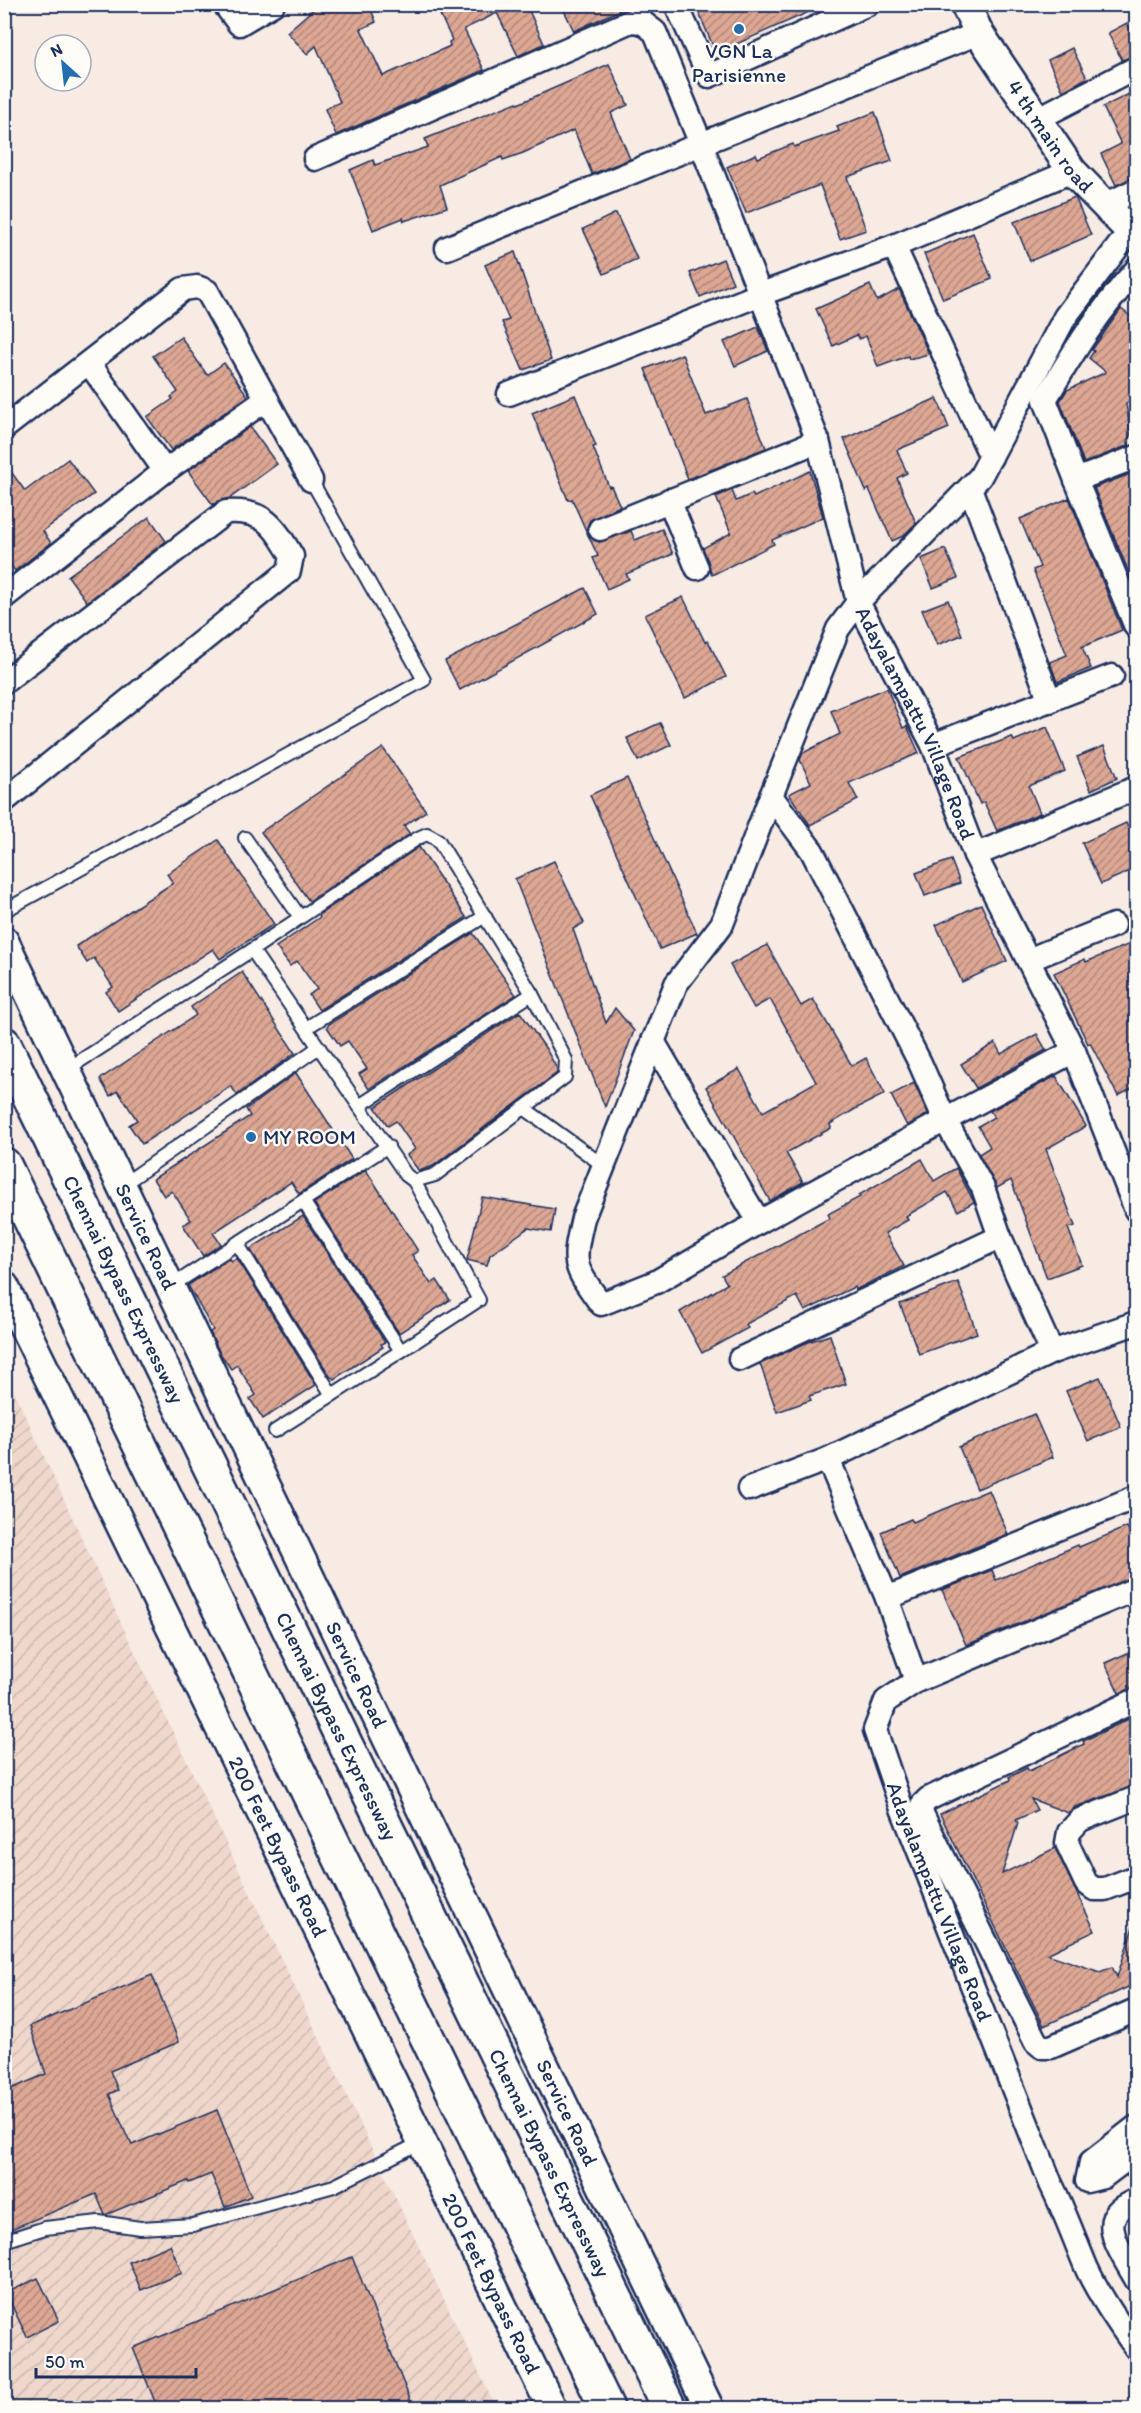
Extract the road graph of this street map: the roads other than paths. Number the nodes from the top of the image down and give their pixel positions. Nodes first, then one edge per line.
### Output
1 (224, 4) edge
2 (273, 4) edge
3 (676, 4) edge
4 (868, 4) edge
5 (965, 4) edge
6 (979, 33) junction
7 (1137, 68) edge
8 (1036, 119) junction
9 (701, 144) junction
10 (315, 159) dead end
11 (1072, 171) junction
12 (1137, 190) edge
13 (1105, 205) junction
14 (1133, 230) edge
15 (894, 246) junction
16 (447, 248) dead end
17 (1137, 270) edge
18 (761, 294) junction
19 (89, 363) junction
20 (509, 394) dead end
21 (267, 399) junction
22 (4, 428) edge
23 (818, 441) junction
24 (991, 457) junction
25 (1137, 457) edge
26 (165, 471) junction
27 (311, 480) joint
28 (1076, 480) junction
29 (970, 488) junction
30 (669, 501) junction
31 (600, 529) dead end
32 (698, 568) dead end
33 (1130, 589) edge
34 (4, 597) edge
35 (858, 602) junction
36 (1137, 627) edge
37 (1112, 676) dead end
38 (4, 682) edge
39 (1050, 701) junction
40 (933, 745) junction
41 (1137, 788) edge
42 (771, 796) junction
43 (4, 801) edge
44 (245, 838) dead end
45 (975, 855) junction
46 (4, 911) edge
47 (485, 916) junction
48 (300, 917) junction
49 (1114, 925) dead end
50 (4, 941) edge
51 (252, 950) junction
52 (1028, 960) junction
53 (532, 994) junction
54 (306, 1028) junction
55 (653, 1041) junction
56 (4, 1044) edge
57 (319, 1047) junction
58 (1074, 1051) junction
59 (65, 1070) junction
60 (359, 1106) junction
61 (524, 1108) junction
62 (945, 1120) junction
63 (387, 1146) junction
64 (4, 1165) edge
65 (604, 1166) junction
66 (414, 1181) junction
67 (121, 1187) junction
68 (303, 1201) junction
69 (1135, 1203) edge
70 (759, 1222) junction
71 (1000, 1237) junction
72 (237, 1243) junction
73 (176, 1283) dead end
74 (4, 1286) edge
75 (1137, 1323) edge
76 (401, 1351) junction
77 (1052, 1352) junction
78 (740, 1359) dead end
79 (332, 1395) junction
80 (275, 1431) dead end
81 (828, 1459) junction
82 (749, 1489) dead end
83 (1137, 1497) edge
84 (1137, 1590) edge
85 (886, 1598) junction
86 (916, 1681) junction
87 (1137, 1700) edge
88 (1137, 1798) edge
89 (1137, 1877) edge
90 (1137, 2010) edge
91 (1137, 2127) edge
92 (422, 2142) junction
93 (1137, 2152) edge
94 (1087, 2181) junction
95 (1058, 2199) junction
96 (1137, 2200) edge
97 (4, 2241) edge
98 (1137, 2279) edge
99 (1137, 2348) edge
100 (552, 2409) edge
101 (607, 2409) edge
102 (669, 2409) edge
103 (709, 2409) edge

1 - 2 street
3 - 4 street
5 - 6 street, 4 th main road
6 - 8 street, 4 th main road
6 - 9 street
7 - 8 street
8 - 11 street, 4 th main road
9 - 10 street
9 - 16 street
9 - 18 street
11 - 13 street, 4 th main road
11 - 15 street
12 - 13 street
13 - 14 street, 4 th main road
14 - 24 street, Adayalampattu Village Road
15 - 18 street
15 - 24 street
17 - 28 street
18 - 20 street
18 - 23 street
19 - 21 street
19 - 22 street
19 - 26 street
21 - 26 street
21 - 27 street
23 - 30 street
23 - 35 street
24 - 29 street, Adayalampattu Village Road
25 - 28 street
26 - 34 street
27 - 46 lane
28 - 33 street
29 - 35 street, Adayalampattu Village Road
29 - 39 street
30 - 31 street
30 - 32 street
33 - 36 street
35 - 40 street, Adayalampattu Village Road
35 - 42 street
37 - 39 street
38 - 43 street
39 - 40 street
40 - 45 street, Adayalampattu Village Road
41 - 45 street
42 - 55 street
42 - 62 street
44 - 48 lane
45 - 52 street, Adayalampattu Village Road
47 - 48 lane
47 - 53 lane
47 - 54 lane
48 - 51 lane
49 - 52 street
50 - 59 street, Service Road
51 - 54 lane
51 - 59 lane
52 - 58 street, Adayalampattu Village Road
53 - 60 lane
53 - 61 lane
54 - 57 lane
55 - 65 street
55 - 70 street
56 - 102 highway, Chennai Bypass Expressway
57 - 60 lane
57 - 67 lane
58 - 62 street
58 - 69 street, Adayalampattu Village Road
59 - 67 street, Service Road
60 - 63 lane
61 - 65 lane
61 - 66 lane
62 - 70 street
62 - 71 street
63 - 66 lane
63 - 68 lane
64 - 101 highway
65 - 70 street
66 - 76 lane
67 - 103 street, Service Road
68 - 72 lane
68 - 76 lane
71 - 77 street
71 - 78 street
72 - 73 lane
72 - 79 lane
74 - 92 street, 200 Feet Bypass Road
75 - 77 street
76 - 79 lane
77 - 81 street
79 - 80 lane
81 - 82 street
81 - 85 street
83 - 85 street
84 - 86 street, Adayalampattu Village Road
85 - 86 street
86 - 95 street, Adayalampattu Village Road
87 - 90 street
88 - 89 street
91 - 94 street
92 - 97 lane
92 - 100 street, 200 Feet Bypass Road
93 - 94 street
94 - 95 street
95 - 99 street, Adayalampattu Village Road
96 - 98 street

